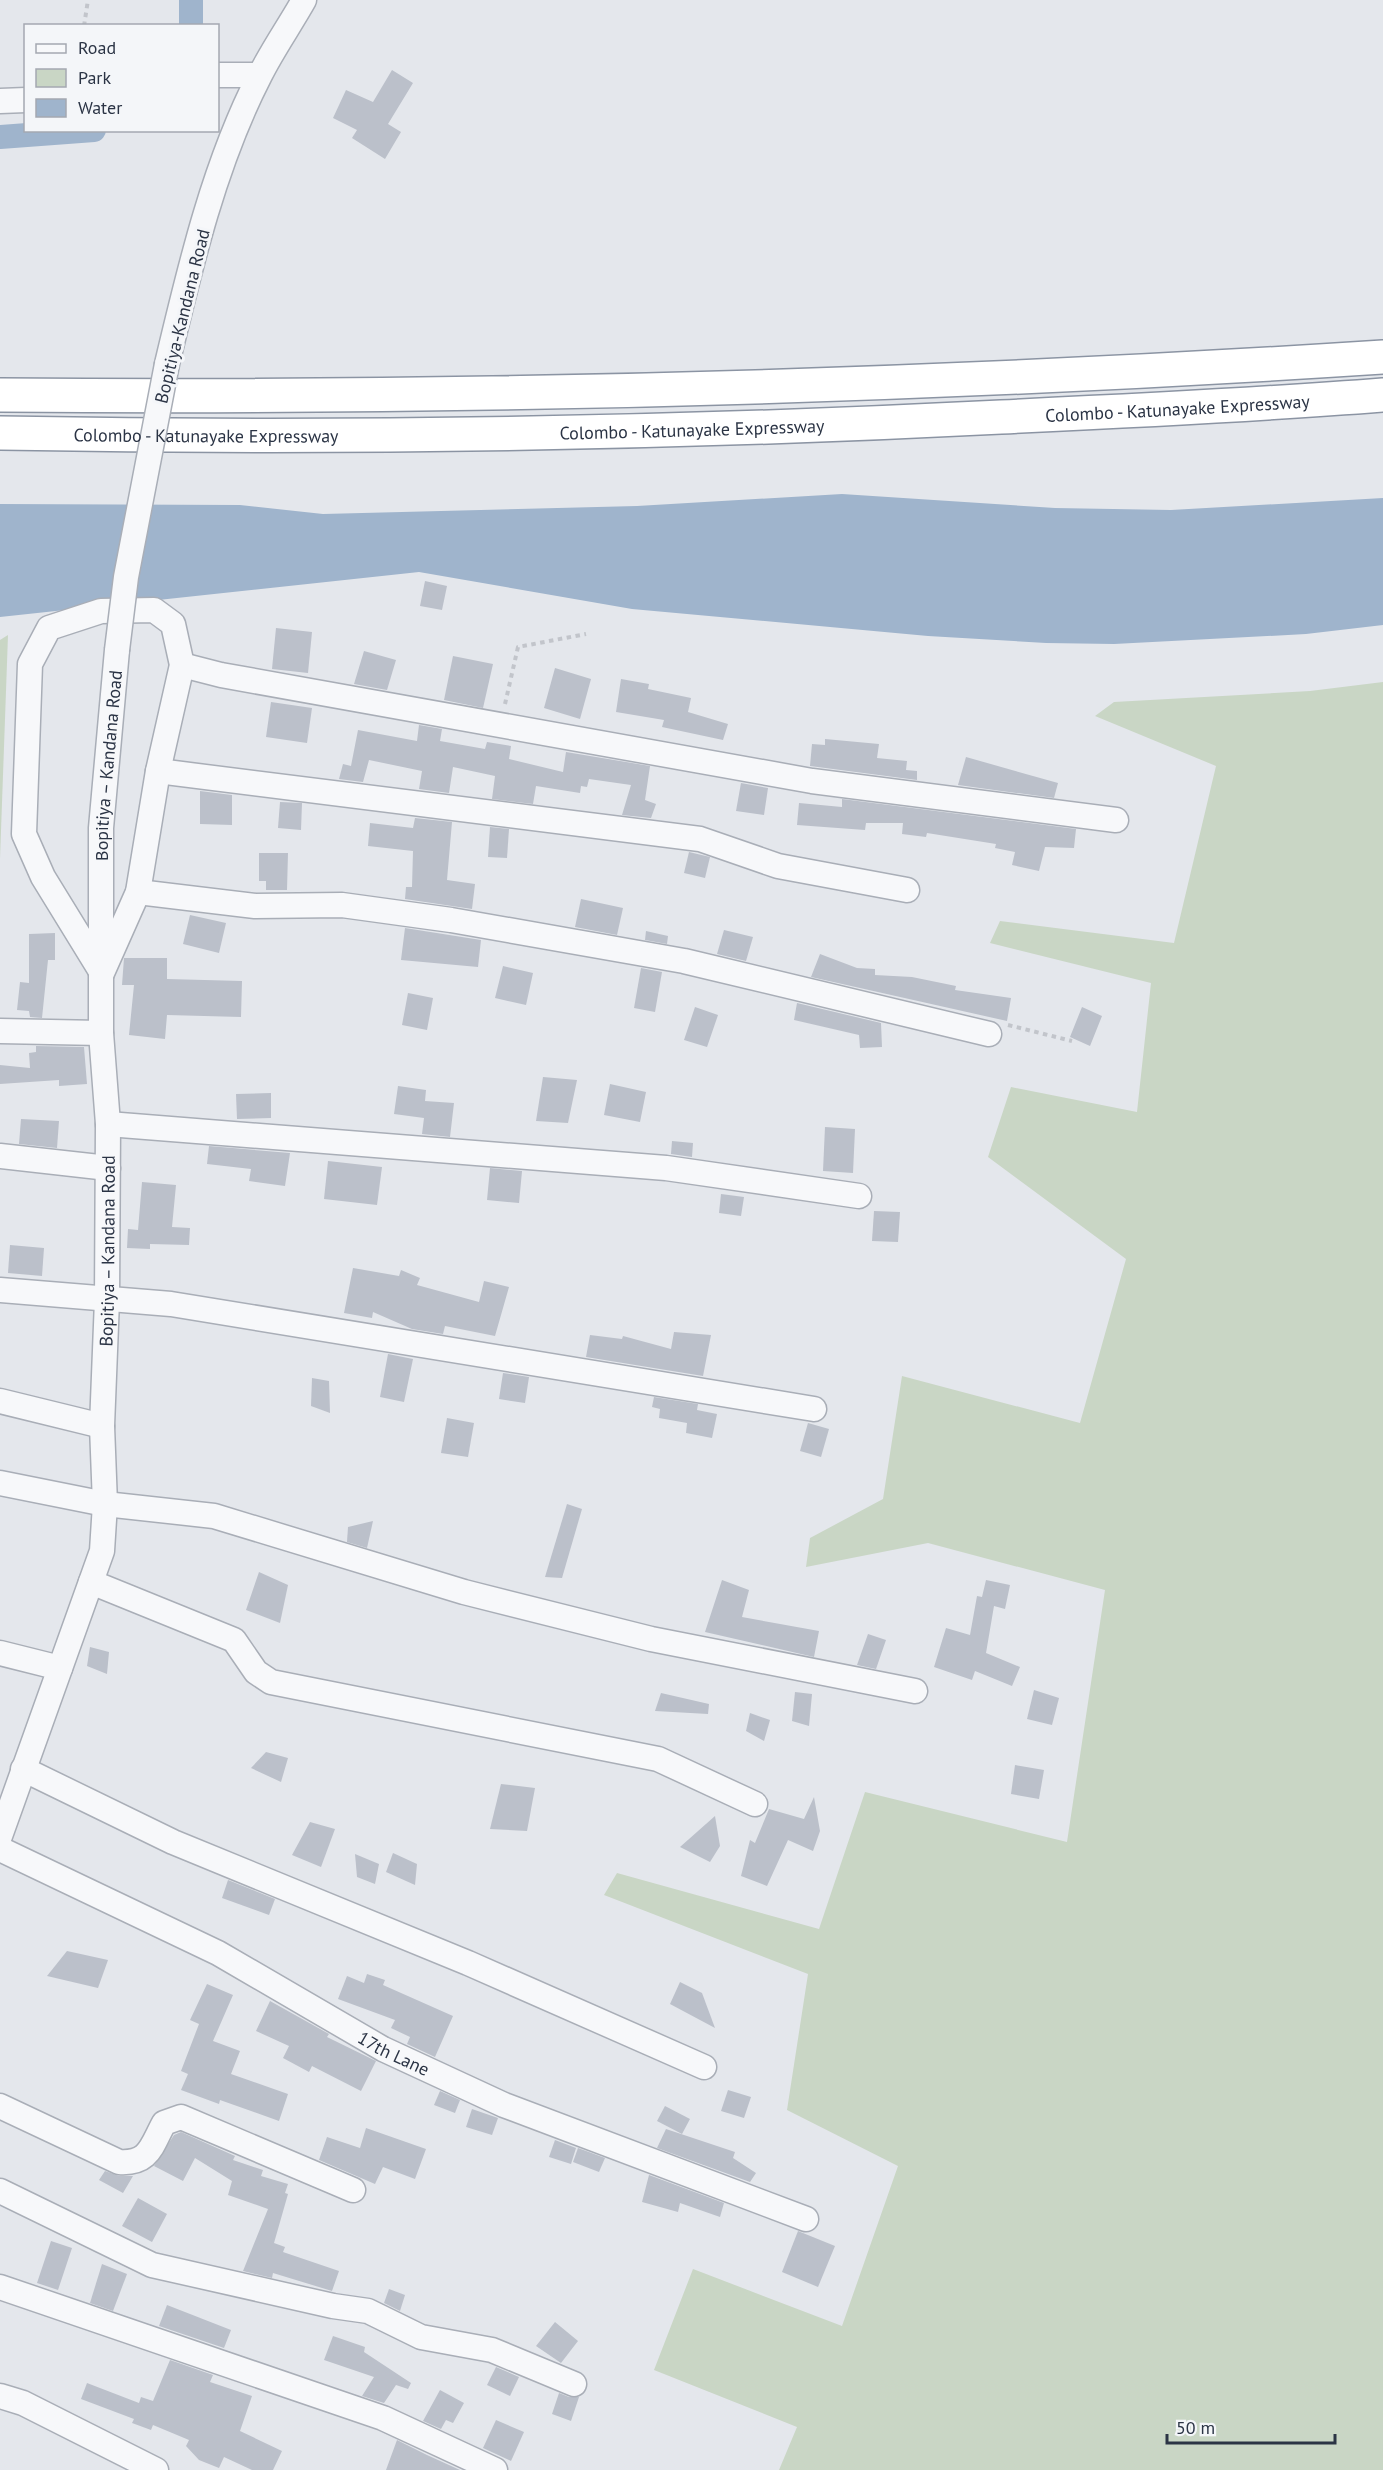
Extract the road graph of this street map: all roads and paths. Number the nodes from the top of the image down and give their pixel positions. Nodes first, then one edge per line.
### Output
1 (88, 0) edge
2 (304, 0) edge
3 (84, 24) edge
4 (219, 75) edge
5 (260, 75) junction
6 (24, 100) edge
7 (0, 101) edge
8 (1383, 357) edge
9 (0, 395) edge
10 (1383, 395) edge
11 (0, 433) edge
12 (586, 634) dead end
13 (117, 650) joint
14 (182, 665) junction
15 (500, 725) junction
16 (158, 771) junction
17 (1116, 820) dead end
18 (908, 890) dead end
19 (138, 892) junction
20 (102, 974) junction
21 (0, 1031) edge
22 (980, 1031) joint
23 (101, 1033) junction
24 (1072, 1041) dead end
25 (108, 1124) junction
26 (0, 1156) edge
27 (108, 1167) junction
28 (859, 1196) dead end
29 (0, 1290) edge
30 (107, 1300) junction
31 (0, 1401) edge
32 (814, 1409) dead end
33 (102, 1425) junction
34 (0, 1483) edge
35 (105, 1504) junction
36 (91, 1582) junction
37 (0, 1653) edge
38 (60, 1668) junction
39 (915, 1691) dead end
40 (13, 1780) edge
41 (755, 1804) dead end
42 (0, 1836) edge
43 (0, 1849) edge
44 (704, 2067) dead end
45 (0, 2106) edge
46 (353, 2190) dead end
47 (0, 2191) edge
48 (806, 2219) dead end
49 (0, 2287) edge
50 (574, 2384) dead end
51 (0, 2396) edge
52 (156, 2470) edge
53 (495, 2470) edge

1 - 3 path
2 - 5 street, Bopitiya-Kandana Road
4 - 5 street
5 - 13 street, Bopitiya-Kandana Road, bridge
6 - 7 street
8 - 9 highway
10 - 11 highway, Colombo - Katunayake Expressway
12 - 15 path
13 - 20 street, Bopitiya – Kandana Road
14 - 15 street
14 - 16 street
14 - 20 street
15 - 17 street
16 - 18 street
16 - 19 street
19 - 20 street
19 - 22 street
20 - 23 street, Bopitiya – Kandana Road
21 - 23 street
22 - 24 path
23 - 25 street, Bopitiya – Kandana Road
25 - 27 street, Bopitiya – Kandana Road
25 - 28 street
26 - 27 street
27 - 30 street, Bopitiya – Kandana Road
29 - 30 street
30 - 32 street
30 - 33 street, Bopitiya – Kandana Road
31 - 33 street
33 - 35 street, Bopitiya – Kandana Road
34 - 35 street
35 - 36 street, Bopitiya – Kandana Road
35 - 39 street
36 - 38 street, Bopitiya – Kandana Road
36 - 41 street
37 - 38 street
38 - 40 street, Bopitiya – Kandana Road
40 - 42 street, Bopitiya – Kandana Road
40 - 44 street
43 - 48 street, 17th Lane
45 - 46 street
47 - 50 street
49 - 53 street
51 - 52 street

